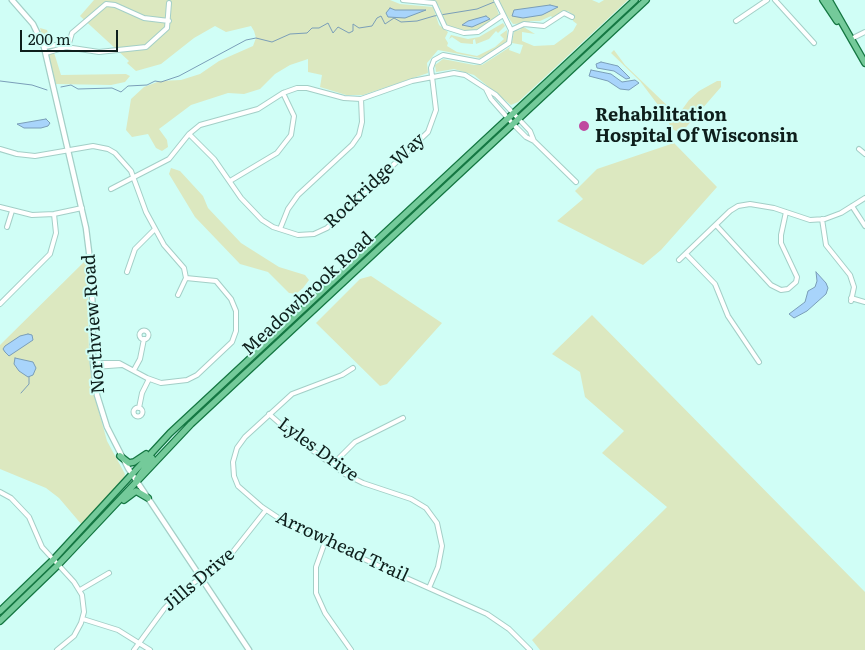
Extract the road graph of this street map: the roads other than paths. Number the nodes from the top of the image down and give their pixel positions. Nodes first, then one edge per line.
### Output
1 (12, 0) edge
2 (403, 0) edge
3 (635, 0) edge
4 (646, 0) edge
5 (767, 0) edge
6 (775, 0) edge
7 (823, 0) edge
8 (830, 0) edge
9 (496, 2) edge
10 (169, 3) dead end
11 (503, 15) junction
12 (572, 17) dead end
13 (169, 21) junction
14 (736, 21) dead end
15 (511, 30) junction
16 (865, 32) edge
17 (851, 39) junction
18 (814, 43) dead end
19 (44, 47) junction
20 (67, 47) junction
21 (46, 54) junction
22 (865, 63) edge
23 (432, 77) junction
24 (486, 89) junction
25 (283, 93) junction
26 (361, 99) junction
27 (513, 113) junction
28 (508, 118) junction
29 (519, 119) junction
30 (514, 124) junction
31 (189, 134) junction
32 (534, 141) junction
33 (0, 149) edge
34 (859, 149) dead end
35 (68, 150) junction
36 (865, 154) edge
37 (134, 177) junction
38 (230, 181) junction
39 (576, 182) dead end
40 (111, 189) dead end
41 (865, 198) edge
42 (852, 206) junction
43 (0, 207) edge
44 (82, 208) junction
45 (12, 211) junction
46 (786, 212) junction
47 (54, 214) junction
48 (822, 220) junction
49 (716, 225) junction
50 (865, 226) edge
51 (7, 227) dead end
52 (155, 229) junction
53 (280, 229) junction
54 (686, 254) junction
55 (679, 260) dead end
56 (127, 272) dead end
57 (186, 278) junction
58 (178, 295) dead end
59 (865, 302) edge
60 (0, 304) edge
61 (144, 340) dead end
62 (759, 362) dead end
63 (94, 365) junction
64 (353, 368) dead end
65 (134, 370) junction
66 (149, 379) junction
67 (139, 408) dead end
68 (269, 414) junction
69 (403, 418) dead end
70 (168, 435) junction
71 (120, 456) junction
72 (332, 465) junction
73 (132, 474) junction
74 (137, 481) junction
75 (0, 492) edge
76 (148, 498) junction
77 (266, 510) junction
78 (98, 522) junction
79 (325, 542) junction
80 (53, 560) junction
81 (58, 565) junction
82 (109, 573) dead end
83 (202, 578) junction
84 (429, 588) junction
85 (80, 590) junction
86 (0, 611) edge
87 (83, 619) junction
88 (0, 621) edge
89 (138, 643) junction
90 (57, 650) edge
91 (134, 650) edge
92 (150, 650) edge
93 (249, 650) edge
94 (351, 650) edge
95 (530, 650) edge

1 - 19 street, Northview Road
2 - 11 street
3 - 27 main road, Meadowbrook Road
4 - 29 main road, Meadowbrook Road
5 - 14 street
6 - 18 street
7 - 17 main road
8 - 17 main road
9 - 11 street
10 - 13 street
11 - 15 street
12 - 15 street
13 - 20 street
13 - 20 street
15 - 23 street
16 - 17 street
17 - 22 main road
19 - 20 street
19 - 21 street, Northview Road
20 - 21 street
21 - 35 street, Northview Road
23 - 24 street
23 - 26 street
23 - 53 street, Rockridge Way
24 - 27 street
24 - 28 street
25 - 26 street
25 - 31 street
25 - 38 street
26 - 53 street
27 - 28 main road, Meadowbrook Road
27 - 29 street
28 - 30 street
28 - 70 main road, Meadowbrook Road
29 - 30 main road, Meadowbrook Road
29 - 32 street
30 - 32 street
30 - 74 main road, Meadowbrook Road
31 - 37 street
31 - 38 street, Rockridge Way
32 - 39 street
33 - 35 street
34 - 36 street
35 - 37 street
35 - 44 street, Northview Road
37 - 40 street
37 - 52 street
38 - 53 street, Rockridge Way
41 - 42 street
42 - 48 street
42 - 50 street
43 - 45 street
44 - 47 street
44 - 63 street, Northview Road
45 - 47 street
45 - 51 street
46 - 48 street
46 - 49 street
46 - 49 street
47 - 60 street
48 - 59 street
49 - 54 street
52 - 56 street
52 - 57 street
54 - 55 street
54 - 62 street
57 - 58 street
57 - 66 street
61 - 65 street
63 - 65 street
63 - 71 street, Northview Road
64 - 68 street, Arrowhead Trail
65 - 66 street
66 - 67 street
68 - 72 street, Lyles Drive
68 - 77 street, Arrowhead Trail
69 - 72 street
70 - 71 main road
70 - 73 main road, Meadowbrook Road
70 - 74 main road
71 - 73 street, Northview Road
72 - 84 street, Lyles Drive
73 - 74 street, Northview Road
73 - 80 main road, Meadowbrook Road
74 - 76 street, Northview Road
74 - 78 main road, Meadowbrook Road
75 - 80 street
76 - 78 main road
76 - 83 street, Northview Road
77 - 79 street, Arrowhead Trail
77 - 83 street, Jills Drive
78 - 81 main road, Meadowbrook Road
79 - 84 street, Arrowhead Trail
79 - 94 street
80 - 81 street
80 - 86 main road, Meadowbrook Road
81 - 85 street
81 - 88 main road, Meadowbrook Road
82 - 85 street
83 - 89 street, Jills Drive
83 - 93 street, Northview Road
84 - 95 street, Arrowhead Trail
85 - 87 street
87 - 89 street
87 - 90 street
89 - 91 street, Jills Drive
89 - 92 street

